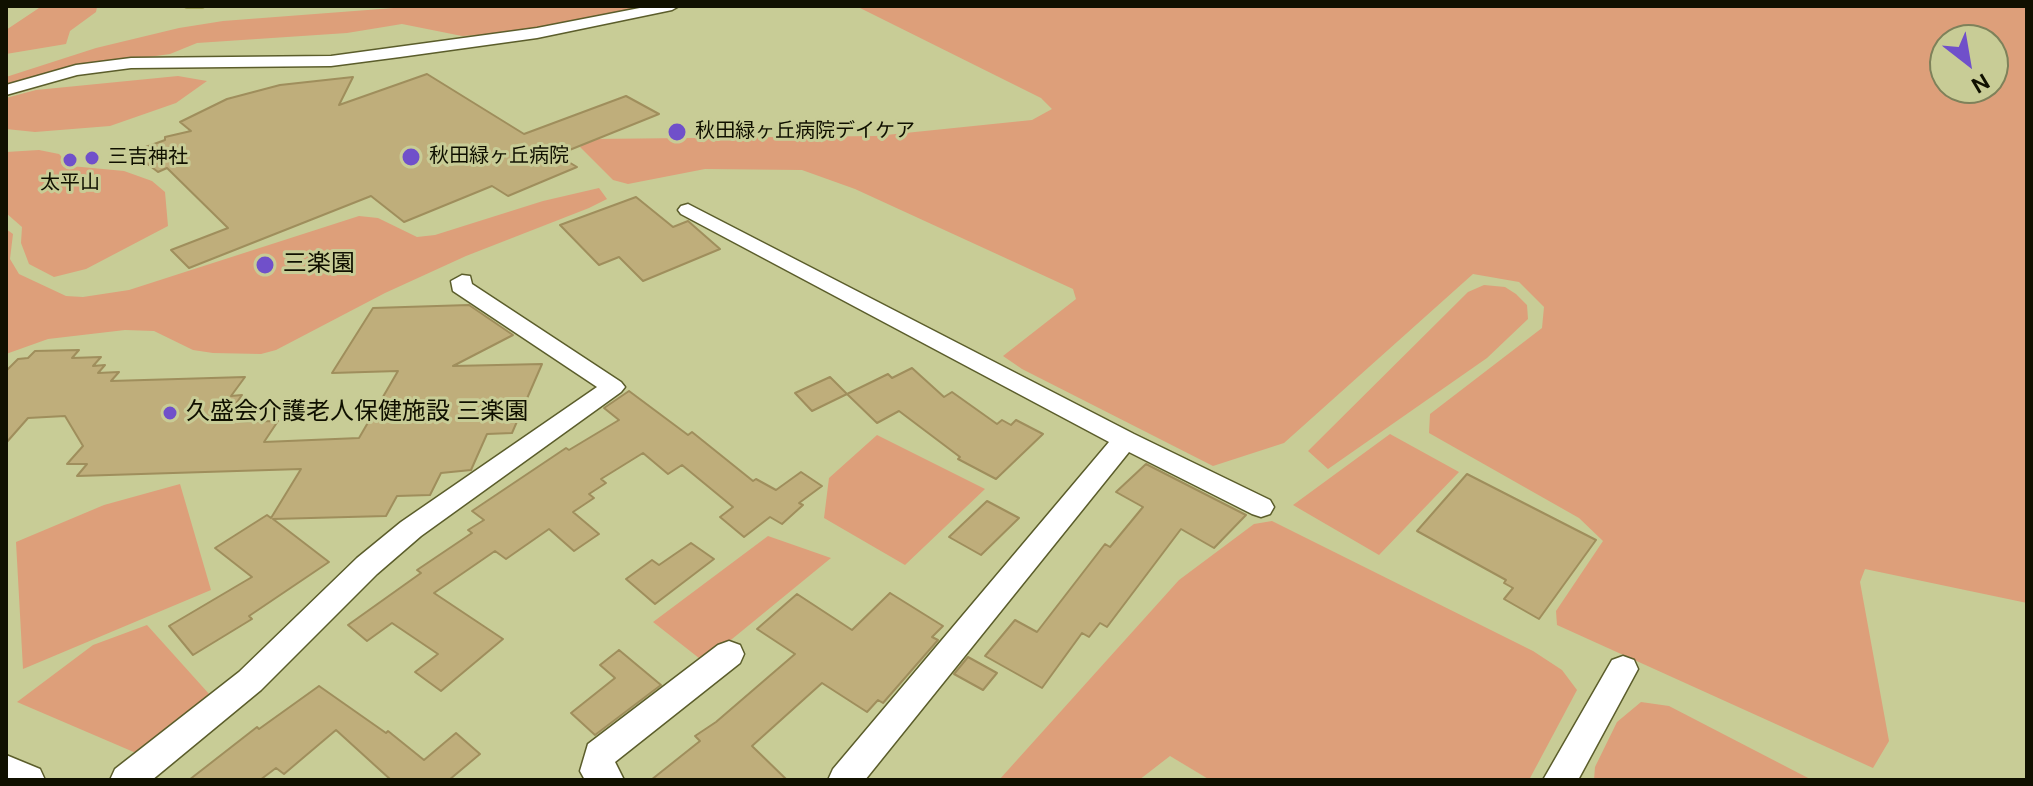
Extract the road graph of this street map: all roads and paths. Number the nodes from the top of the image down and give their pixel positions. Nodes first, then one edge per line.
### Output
1 (672, 6) edge
2 (6, 90) edge
3 (688, 210) dead end
4 (462, 281) dead end
5 (1125, 440) junction
6 (1261, 507) dead end
7 (729, 654) dead end
8 (1623, 669) dead end
9 (6, 770) edge
10 (28, 780) edge
11 (127, 780) edge
12 (607, 780) edge
13 (845, 780) edge
14 (1560, 780) edge

1 - 2 street
3 - 5 street
4 - 11 street
5 - 6 street
5 - 13 street
7 - 12 street
8 - 14 street
9 - 10 street

